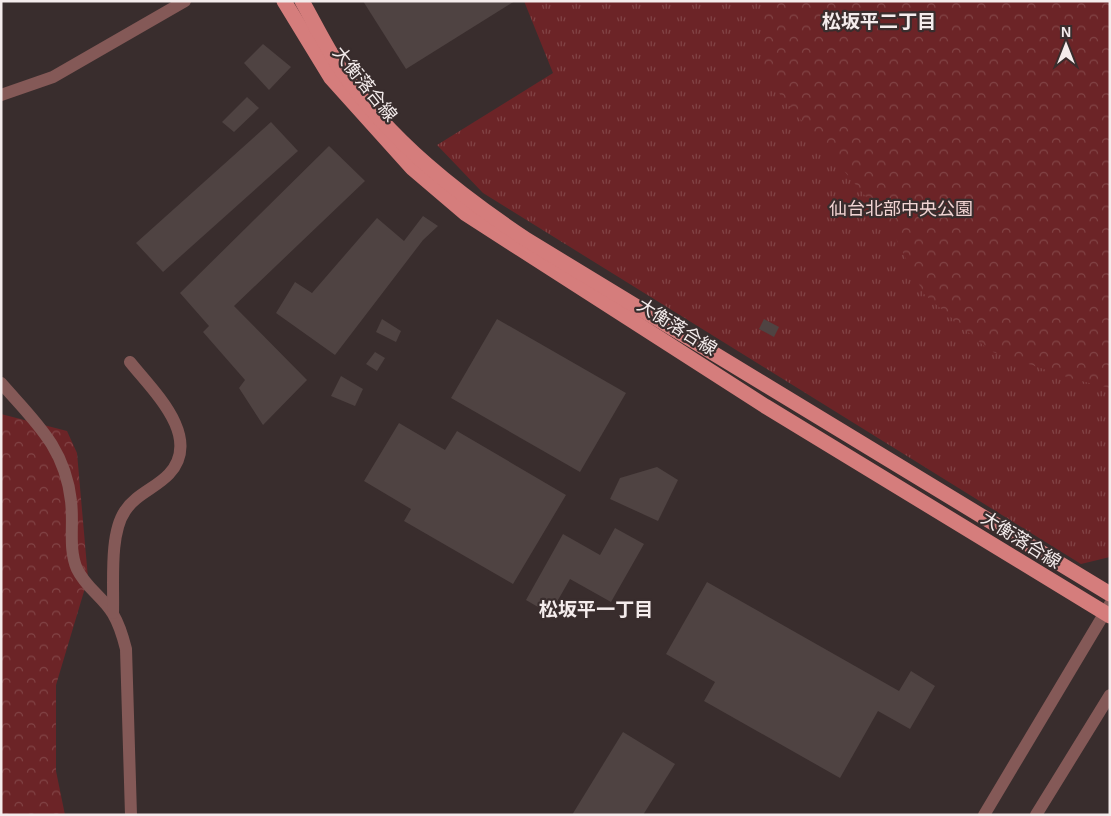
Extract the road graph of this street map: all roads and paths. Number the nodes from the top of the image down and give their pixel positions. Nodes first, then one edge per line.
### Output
1 (185, 1) edge
2 (284, 1) edge
3 (302, 1) edge
4 (1, 95) edge
5 (130, 362) dead end
6 (1, 383) edge
7 (1110, 594) edge
8 (1108, 611) edge
9 (112, 613) junction
10 (1110, 695) edge
11 (131, 815) edge
12 (984, 815) edge
13 (1036, 815) edge

1 - 4 street
2 - 8 main road, 大衡落合線
3 - 7 main road, 大衡落合線
5 - 9 street
6 - 9 street
8 - 12 street
9 - 11 street
10 - 13 street

